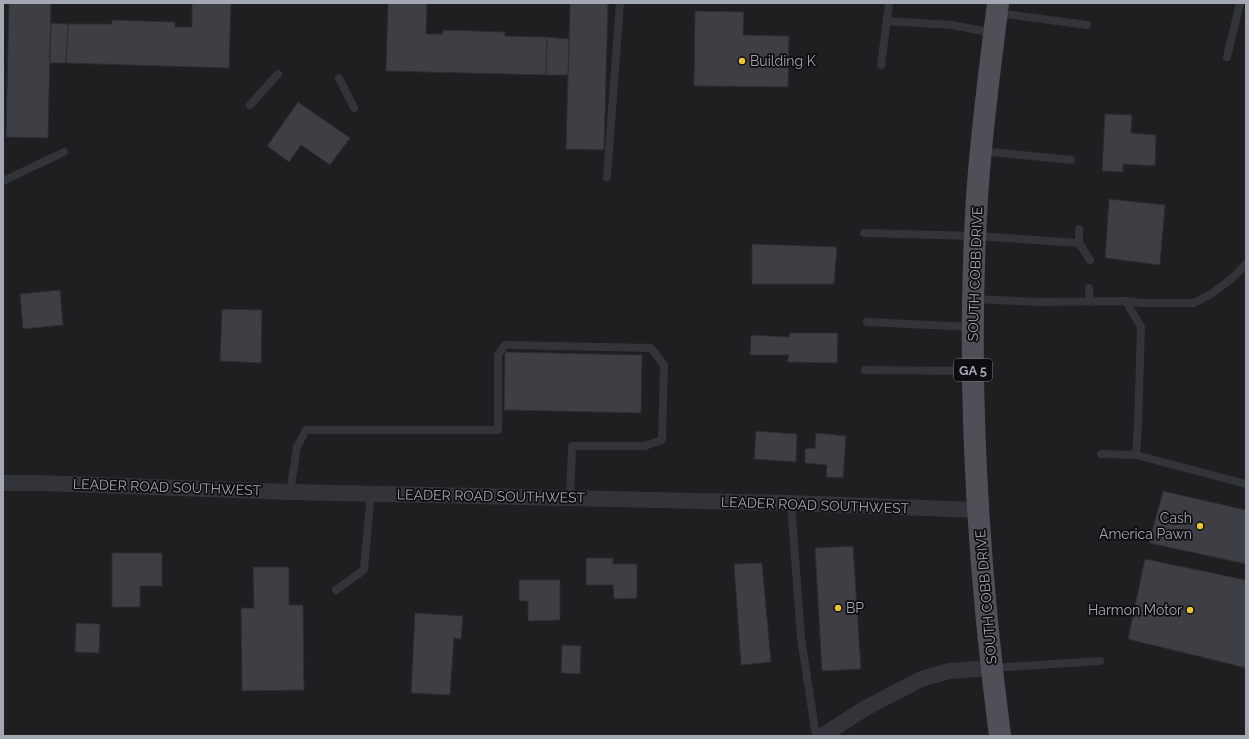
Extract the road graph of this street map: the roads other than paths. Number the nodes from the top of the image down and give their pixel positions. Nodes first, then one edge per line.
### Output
1 (620, 3) edge
2 (890, 3) edge
3 (1240, 3) edge
4 (996, 16) edge
5 (887, 20) junction
6 (1087, 25) dead end
7 (1227, 57) dead end
8 (881, 65) dead end
9 (278, 74) dead end
10 (339, 78) dead end
11 (250, 105) dead end
12 (354, 108) dead end
13 (981, 151) junction
14 (64, 152) dead end
15 (1071, 160) dead end
16 (606, 177) dead end
17 (3, 182) edge
18 (1079, 229) dead end
19 (864, 233) dead end
20 (976, 236) junction
21 (1079, 243) junction
22 (1090, 260) dead end
23 (1246, 264) edge
24 (1089, 288) dead end
25 (974, 299) junction
26 (1126, 301) junction
27 (1090, 302) junction
28 (867, 322) dead end
29 (973, 327) junction
30 (865, 370) dead end
31 (974, 371) junction
32 (1101, 454) dead end
33 (1136, 456) junction
34 (3, 483) edge
35 (1246, 484) edge
36 (290, 492) junction
37 (371, 493) junction
38 (570, 498) junction
39 (791, 503) junction
40 (978, 510) junction
41 (336, 590) dead end
42 (1100, 661) dead end
43 (992, 668) junction
44 (816, 736) edge
45 (822, 736) edge
46 (1000, 736) edge

1 - 16 lane
2 - 5 lane
3 - 7 lane
4 - 5 lane
4 - 6 lane
4 - 13 main road, SOUTH COBB DRIVE / GA 5
5 - 8 lane
9 - 11 lane
10 - 12 lane
13 - 15 lane
13 - 20 main road, SOUTH COBB DRIVE / GA 5
14 - 17 lane
18 - 21 lane
19 - 20 lane
20 - 21 lane
20 - 25 main road, SOUTH COBB DRIVE / GA 5
21 - 22 lane
23 - 26 lane
24 - 27 lane
25 - 27 lane
25 - 29 main road, SOUTH COBB DRIVE / GA 5
26 - 27 lane
26 - 33 lane
28 - 29 lane
29 - 31 main road, SOUTH COBB DRIVE / GA 5
30 - 31 lane
31 - 40 main road, SOUTH COBB DRIVE / GA 5
32 - 33 lane
33 - 35 lane
34 - 36 street, LEADER ROAD SOUTHWEST
36 - 37 street, LEADER ROAD SOUTHWEST
36 - 38 lane
37 - 38 street, LEADER ROAD SOUTHWEST
37 - 41 lane
38 - 39 street, LEADER ROAD SOUTHWEST
39 - 40 street, LEADER ROAD SOUTHWEST
39 - 44 lane
40 - 43 main road, SOUTH COBB DRIVE / GA 5
42 - 43 lane
43 - 45 street
43 - 46 main road, SOUTH COBB DRIVE / GA 5

